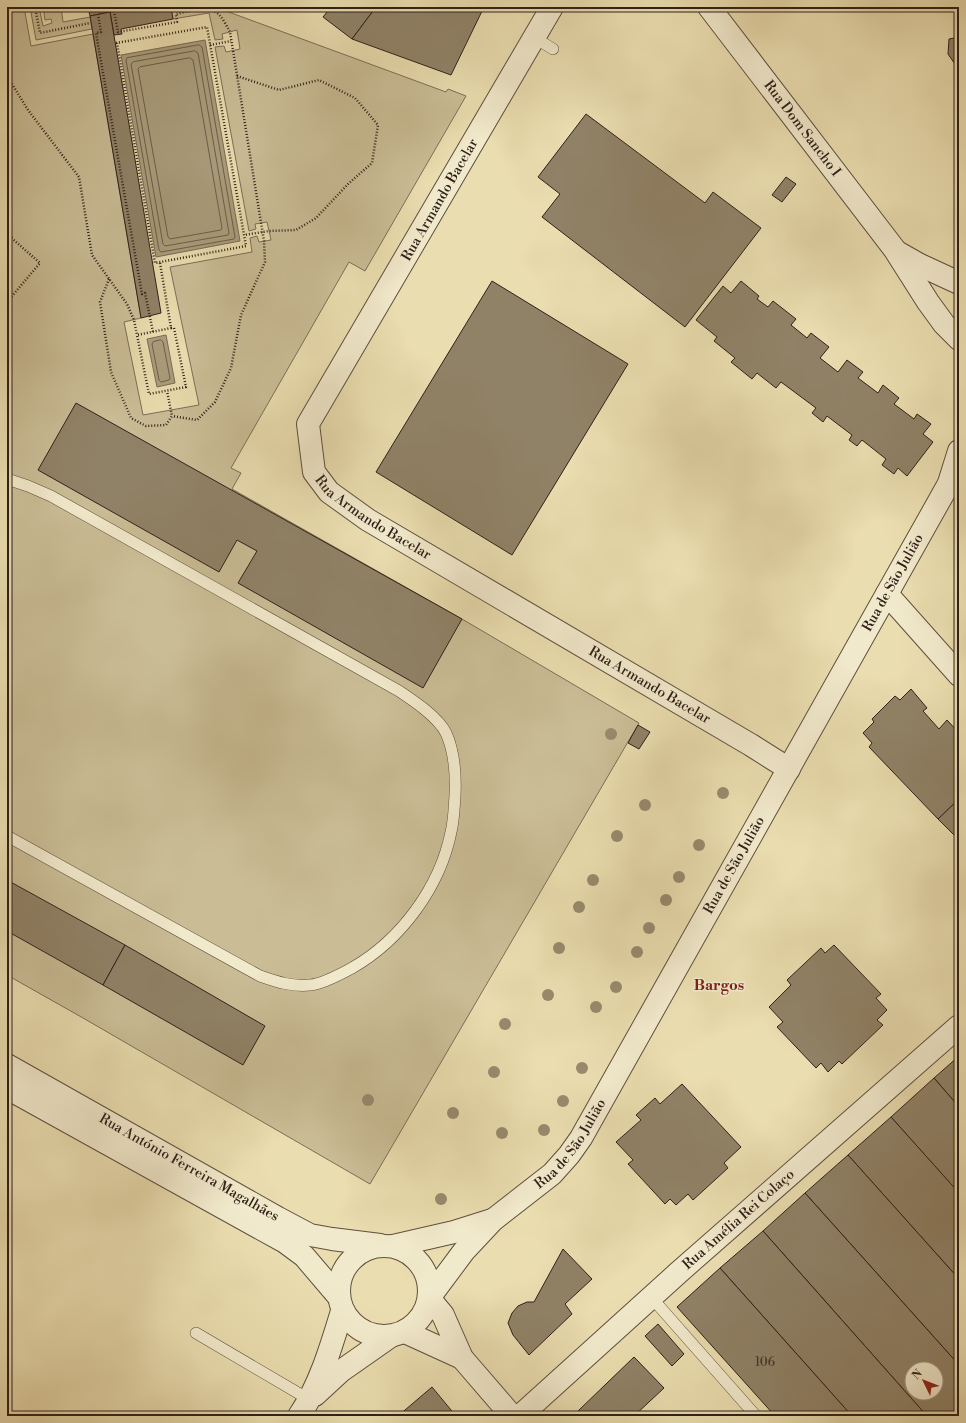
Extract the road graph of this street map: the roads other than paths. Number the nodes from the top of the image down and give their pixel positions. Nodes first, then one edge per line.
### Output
1 (552, 7) edge
2 (709, 7) edge
3 (895, 250) junction
4 (954, 279) edge
5 (959, 326) edge
6 (959, 339) edge
7 (959, 451) edge
8 (7, 479) edge
9 (953, 480) edge
10 (887, 594) junction
11 (959, 675) edge
12 (789, 769) junction
13 (7, 836) edge
14 (959, 1026) edge
15 (7, 1065) edge
16 (7, 1088) edge
17 (493, 1220) junction
18 (386, 1246) junction
19 (651, 1297) junction
20 (429, 1298) junction
21 (340, 1303) junction
22 (196, 1333) dead end
23 (398, 1334) junction
24 (462, 1358) junction
25 (304, 1408) edge
26 (512, 1416) edge
27 (520, 1416) edge
28 (756, 1416) edge

1 - 12 street, Rua Armando Bacelar
2 - 3 street, Rua Dom Sancho I
3 - 4 street, Rua Dom Sancho I
3 - 6 street, Rua Dom Sancho I
5 - 6 street, Rua Dom Sancho I
7 - 9 street, Rua de São Julião
8 - 13 lane
9 - 10 street, Rua de São Julião
10 - 11 street
10 - 12 street, Rua de São Julião
12 - 17 street, Rua de São Julião
14 - 19 street, Rua Amélia Rei Colaço
15 - 18 street, Rua António Ferreira Magalhães
16 - 21 street, Rua António Ferreira Magalhães
17 - 18 street, Rua de São Julião
17 - 20 street, Rua de São Julião
18 - 20 street
18 - 21 street
19 - 27 street, Rua Amélia Rei Colaço
19 - 28 lane
20 - 23 street
20 - 24 street
21 - 23 street
21 - 25 street
22 - 25 lane
23 - 24 street
23 - 25 street
24 - 26 street

